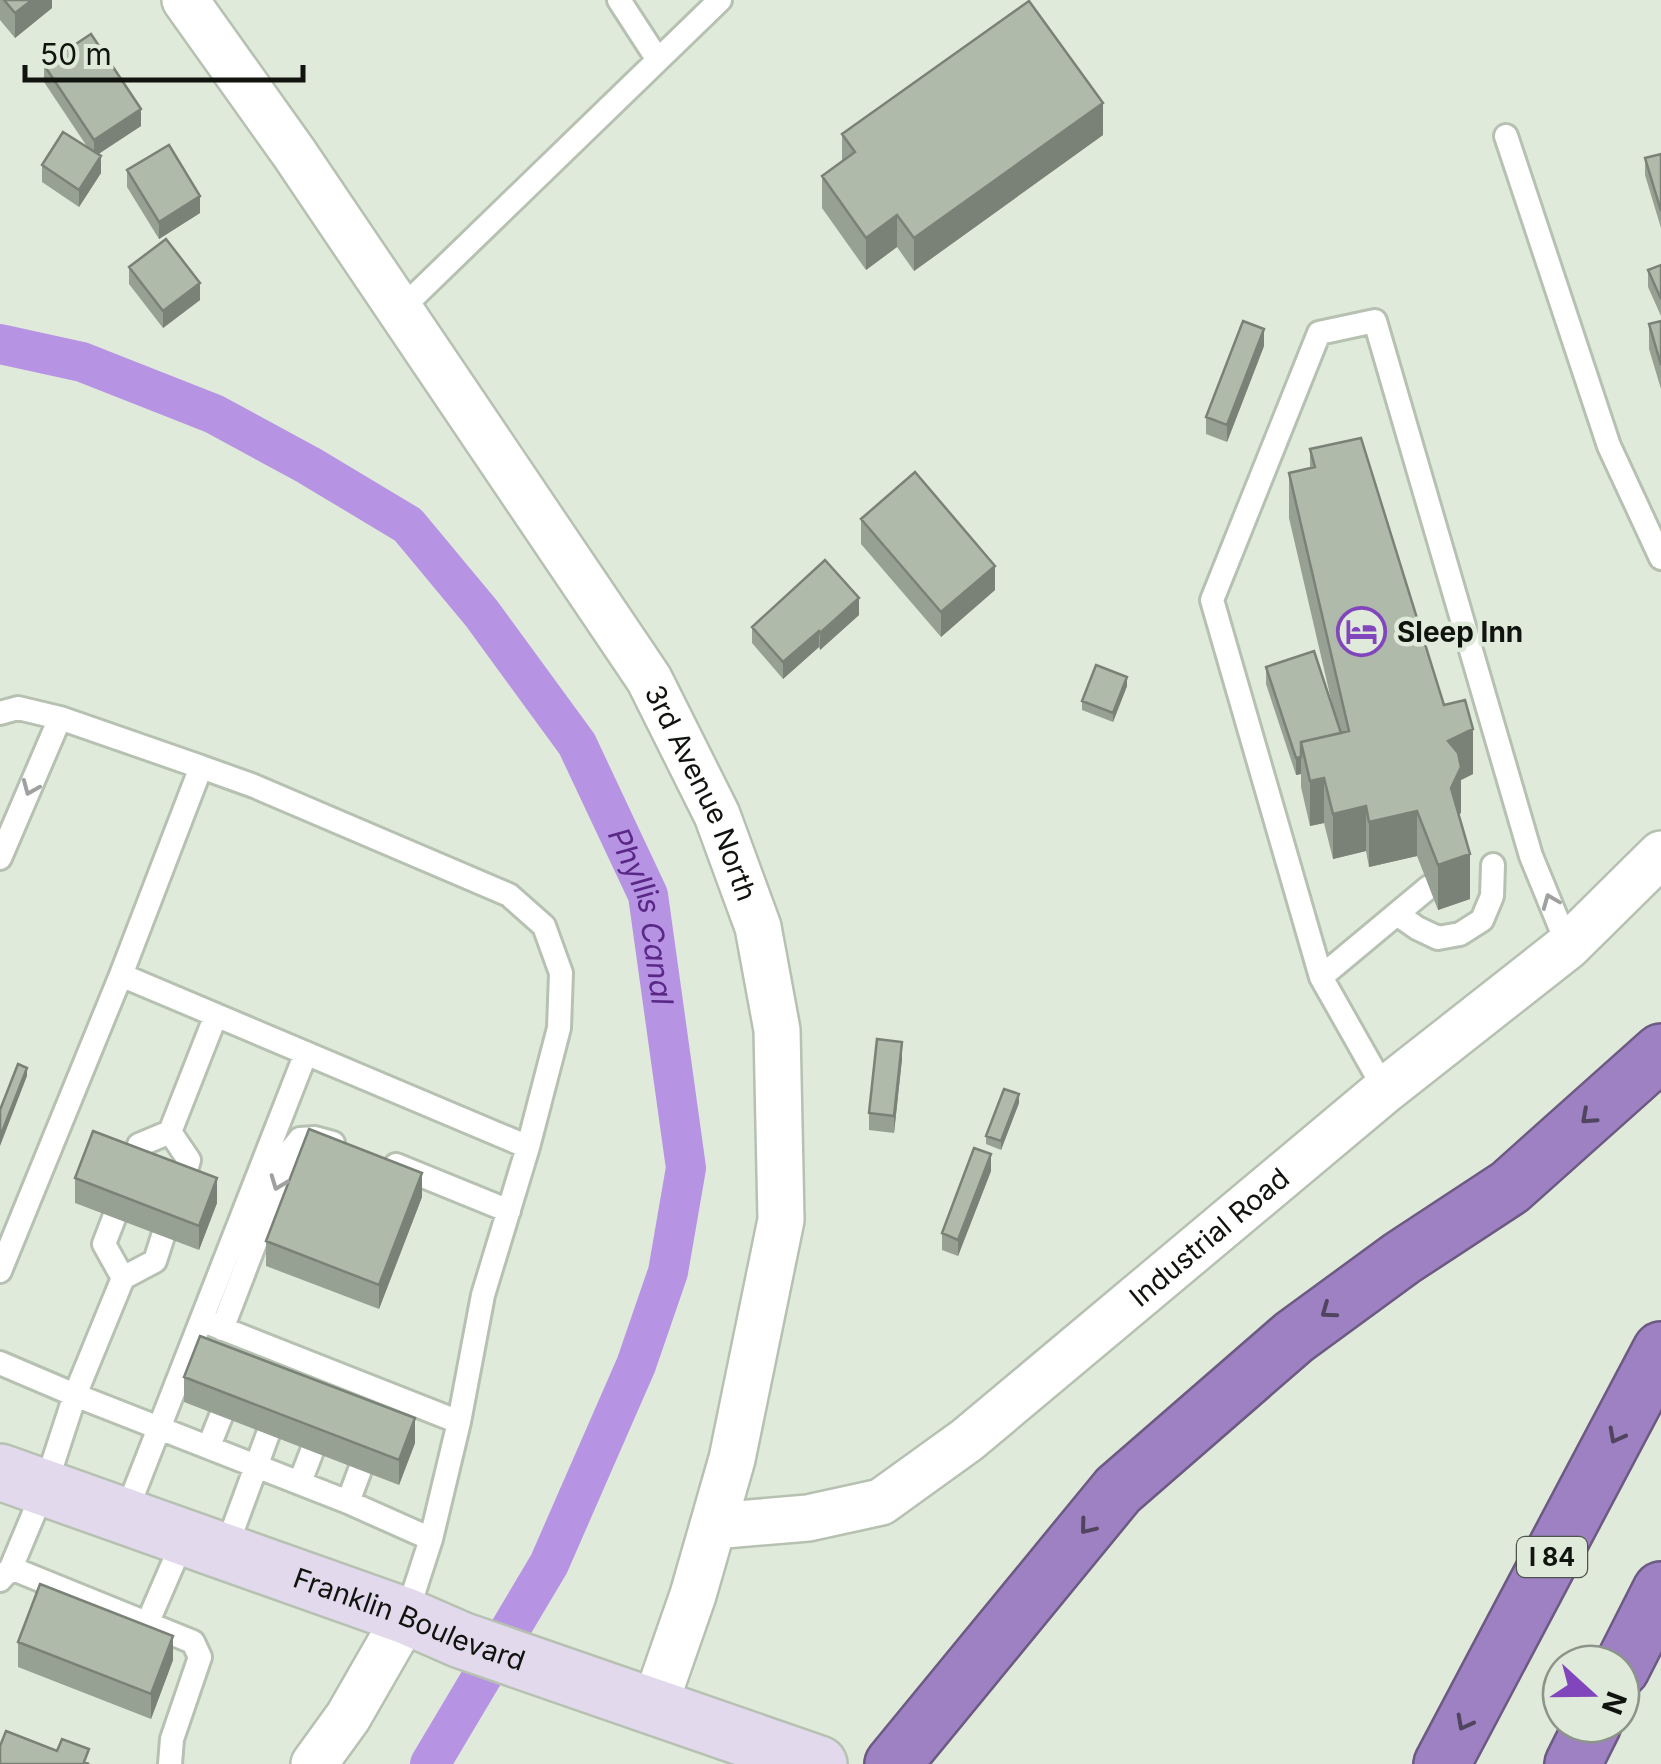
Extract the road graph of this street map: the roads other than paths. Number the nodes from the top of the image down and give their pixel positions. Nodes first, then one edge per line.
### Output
1 (185, 0) edge
2 (619, 0) edge
3 (720, 0) edge
4 (658, 60) junction
5 (1506, 136) dead end
6 (400, 310) junction
7 (1661, 558) edge
8 (0, 714) edge
9 (60, 718) junction
10 (201, 768) junction
11 (1661, 854) edge
12 (1531, 856) junction
13 (0, 858) edge
14 (1429, 887) edge
15 (1397, 914) junction
16 (1568, 946) junction
17 (121, 975) junction
18 (1321, 977) junction
19 (216, 1015) junction
20 (1661, 1052) edge
21 (306, 1053) junction
22 (1385, 1090) junction
23 (170, 1132) junction
24 (528, 1147) junction
25 (130, 1170) edge
26 (180, 1188) edge
27 (509, 1210) junction
28 (114, 1218) edge
29 (162, 1236) edge
30 (0, 1271) edge
31 (123, 1278) junction
32 (212, 1324) junction
33 (1661, 1350) edge
34 (0, 1364) edge
35 (75, 1395) junction
36 (221, 1416) edge
37 (459, 1422) junction
38 (160, 1426) junction
39 (268, 1434) edge
40 (208, 1446) junction
41 (312, 1451) edge
42 (257, 1465) junction
43 (360, 1470) edge
44 (22, 1480) edge
45 (300, 1482) junction
46 (348, 1502) junction
47 (125, 1515) junction
48 (713, 1526) junction
49 (431, 1539) junction
50 (205, 1544) junction
51 (5, 1574) edge
52 (1661, 1590) edge
53 (406, 1616) junction
54 (146, 1624) junction
55 (1634, 1644) edge
56 (654, 1707) junction
57 (170, 1764) edge
58 (314, 1764) edge
59 (819, 1764) edge
60 (894, 1764) edge
61 (1442, 1764) edge

1 - 6 street, 3rd Avenue North
2 - 4 lane
3 - 4 lane
4 - 6 lane
5 - 7 lane
6 - 48 street, 3rd Avenue North
8 - 9 lane
9 - 10 lane
9 -> 13 lane
10 - 17 lane
10 - 24 lane
11 - 16 street, Industrial Road
12 - 15 lane
16 -> 12 lane
12 - 18 lane
14 - 15 lane
15 - 18 lane
16 - 22 street, Industrial Road
17 - 19 lane
17 - 30 lane
18 - 22 lane
19 - 21 lane
19 - 23 lane
20 -> 60 highway
21 - 24 lane
21 - 32 lane
22 - 48 street, Industrial Road
23 - 25 lane
23 - 26 lane
24 - 27 lane
27 -> 32 lane
27 - 37 lane
28 - 31 lane
29 - 31 lane
31 - 35 lane
32 - 37 lane
32 - 38 lane
33 -> 61 highway, I 84
34 - 35 lane
35 - 38 lane
35 - 44 lane
36 - 40 lane
37 - 49 lane
38 - 40 lane
38 - 47 lane
39 - 42 lane
40 - 42 lane
41 - 45 lane
42 - 45 lane
42 - 50 lane
43 - 46 lane
44 - 47 main road, Franklin Boulevard
44 - 51 lane
45 - 46 lane
46 - 49 lane
47 - 50 main road, Franklin Boulevard
48 - 56 street, 3rd Avenue North
49 - 53 lane
50 - 53 main road, Franklin Boulevard
50 - 54 lane
51 - 54 lane
52 - 55 highway
53 - 56 main road, Franklin Boulevard
53 - 58 street
54 - 57 lane
56 - 59 main road, Franklin Boulevard

